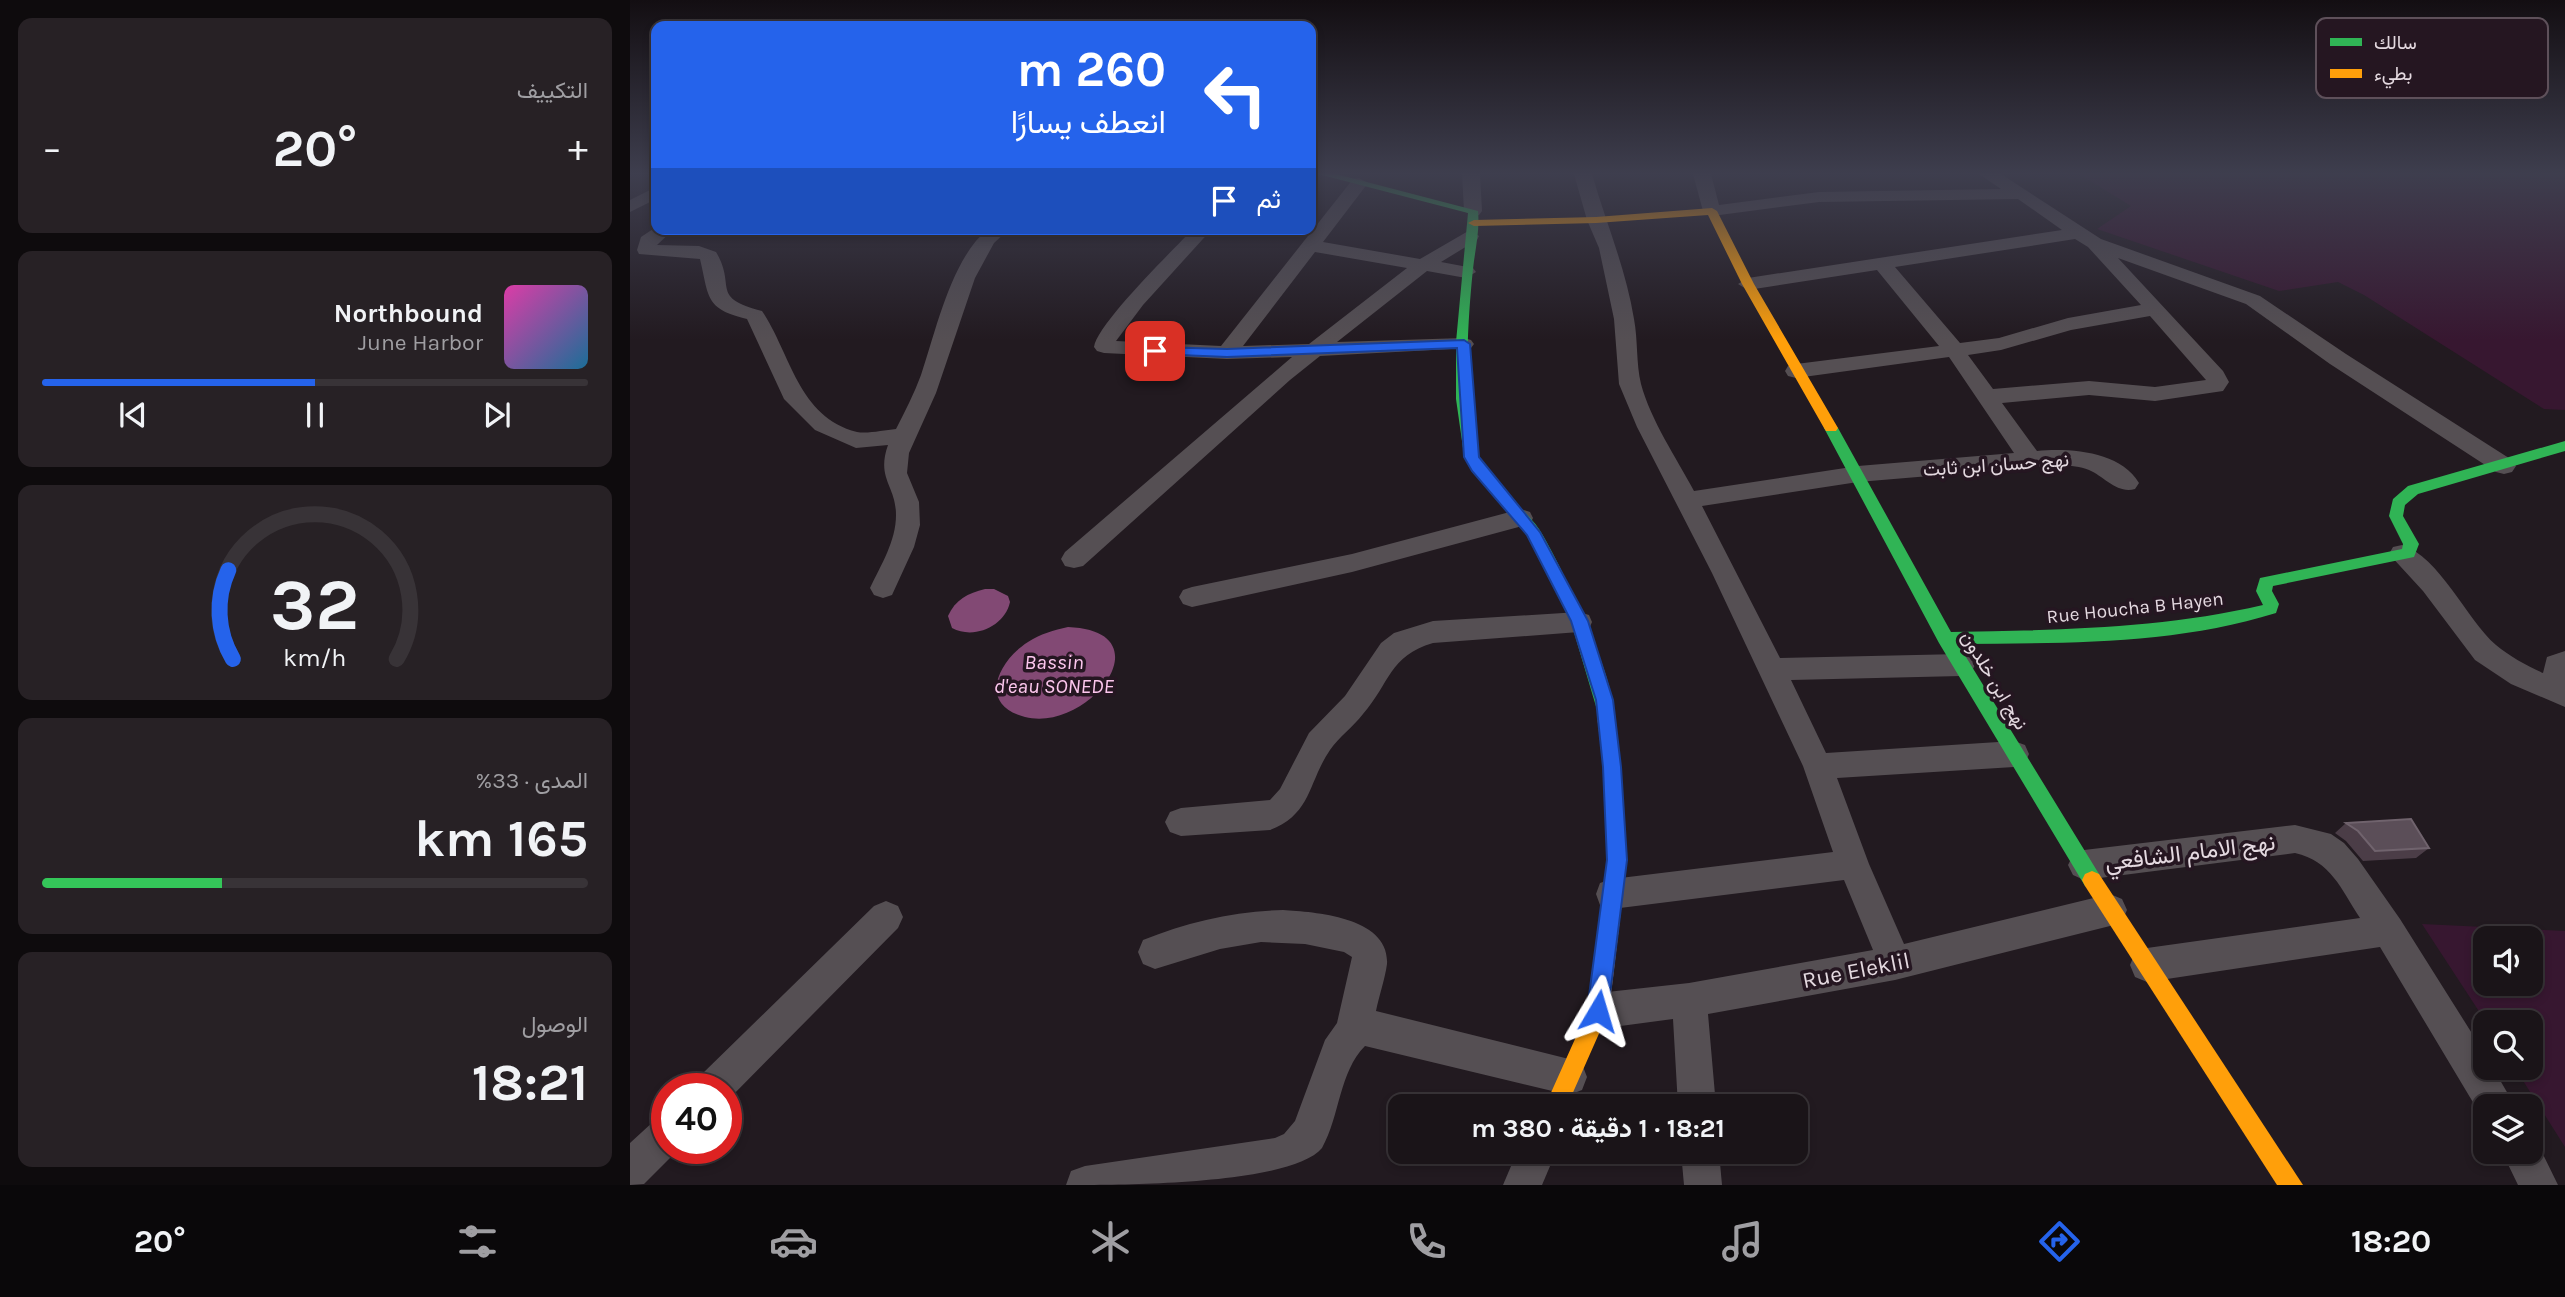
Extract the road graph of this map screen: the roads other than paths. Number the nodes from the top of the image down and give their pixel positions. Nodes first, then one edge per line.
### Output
1 (1324, 229) edge
2 (1465, 229) edge
3 (1471, 229) edge
4 (1600, 229) edge
5 (1722, 229) edge
6 (2073, 229) edge
7 (656, 235) edge
8 (992, 235) edge
9 (1197, 235) edge
10 (2085, 238) junction
11 (1311, 246) junction
12 (1881, 263) junction
13 (1423, 265) junction
14 (1466, 272) junction
15 (1748, 284) junction
16 (2155, 309) junction
17 (1464, 344) junction
18 (1315, 351) junction
19 (1955, 351) junction
20 (1227, 353) junction
21 (1796, 371) junction
22 (1987, 397) junction
23 (905, 436) junction
24 (2565, 446) edge
25 (2031, 460) junction
26 (2504, 466) junction
27 (1858, 474) junction
28 (2127, 483) dead end
29 (1688, 500) junction
30 (1521, 518) junction
31 (2402, 554) junction
32 (1074, 559) dead end
33 (883, 588) dead end
34 (1192, 597) dead end
35 (1579, 621) junction
36 (1945, 638) junction
37 (2565, 662) edge
38 (1961, 665) junction
39 (1770, 669) junction
40 (2565, 682) edge
41 (2565, 695) edge
42 (2014, 754) junction
43 (1818, 766) junction
44 (1181, 822) dead end
45 (2295, 839) joint
46 (1853, 864) junction
47 (2084, 865) junction
48 (1612, 894) junction
49 (2110, 910) junction
50 (886, 918) dead end
51 (2388, 930) junction
52 (1155, 952) dead end
53 (1895, 963) junction
54 (2147, 965) junction
55 (1689, 1000) junction
56 (1598, 1011) junction
57 (1353, 1032) junction
58 (728, 1073) edge
59 (1563, 1091) edge
60 (1696, 1094) edge
61 (2489, 1094) edge
62 (651, 1150) edge
63 (1532, 1164) edge
64 (1701, 1164) edge
65 (2528, 1164) edge
66 (630, 1170) edge
67 (1086, 1185) edge
68 (1522, 1185) edge
69 (1703, 1185) edge
70 (2291, 1185) edge
71 (2539, 1185) edge

1 - 11 street
2 - 13 street
3 - 14 street
4 - 29 street
5 - 15 street, نهج ابن خلدون
6 - 10 street
7 - 23 street
8 - 23 street
9 - 20 street
10 - 12 street
10 - 16 street
10 - 26 street
11 - 13 street
11 - 20 street
12 - 15 street
12 - 19 street
13 - 14 street
13 - 18 street
14 - 17 street
15 - 21 street, نهج ابن خلدون
16 - 19 street
16 - 22 street
17 - 18 street
17 - 30 street
18 - 20 street
18 - 32 street
19 - 21 street
19 - 22 street
21 - 27 street, نهج ابن خلدون
22 - 25 street
23 - 33 street
24 - 26 street
25 - 27 street, نهج حسان ابن ثابت
25 - 28 street, نهج حسان ابن ثابت
26 - 31 street
27 - 29 street
27 - 36 street, نهج ابن خلدون
29 - 39 street
30 - 34 street
30 - 35 street
31 - 36 street, Rue Houcha B Hayen
31 - 41 street
35 - 44 street
35 - 48 street
36 - 38 street, نهج ابن خلدون
37 - 40 street
38 - 39 street
38 - 42 street, نهج ابن خلدون
39 - 43 street
42 - 43 street
42 - 47 street, نهج ابن خلدون
43 - 46 street
45 - 47 street, نهج الامام الشافعي
45 - 51 street
46 - 48 street
46 - 53 street
47 - 49 street, نهج ابن خلدون
48 - 56 street
49 - 53 street, Rue Eleklil
49 - 54 street, نهج ابن خلدون
50 - 58 street
51 - 54 street
51 - 61 street
52 - 57 street
53 - 55 street, Rue Eleklil
54 - 70 street, نهج ابن خلدون
55 - 56 street, Rue Eleklil
55 - 60 street
56 - 59 street
57 - 59 street
57 - 67 street
62 - 66 street
63 - 68 street
64 - 69 street
65 - 71 street

